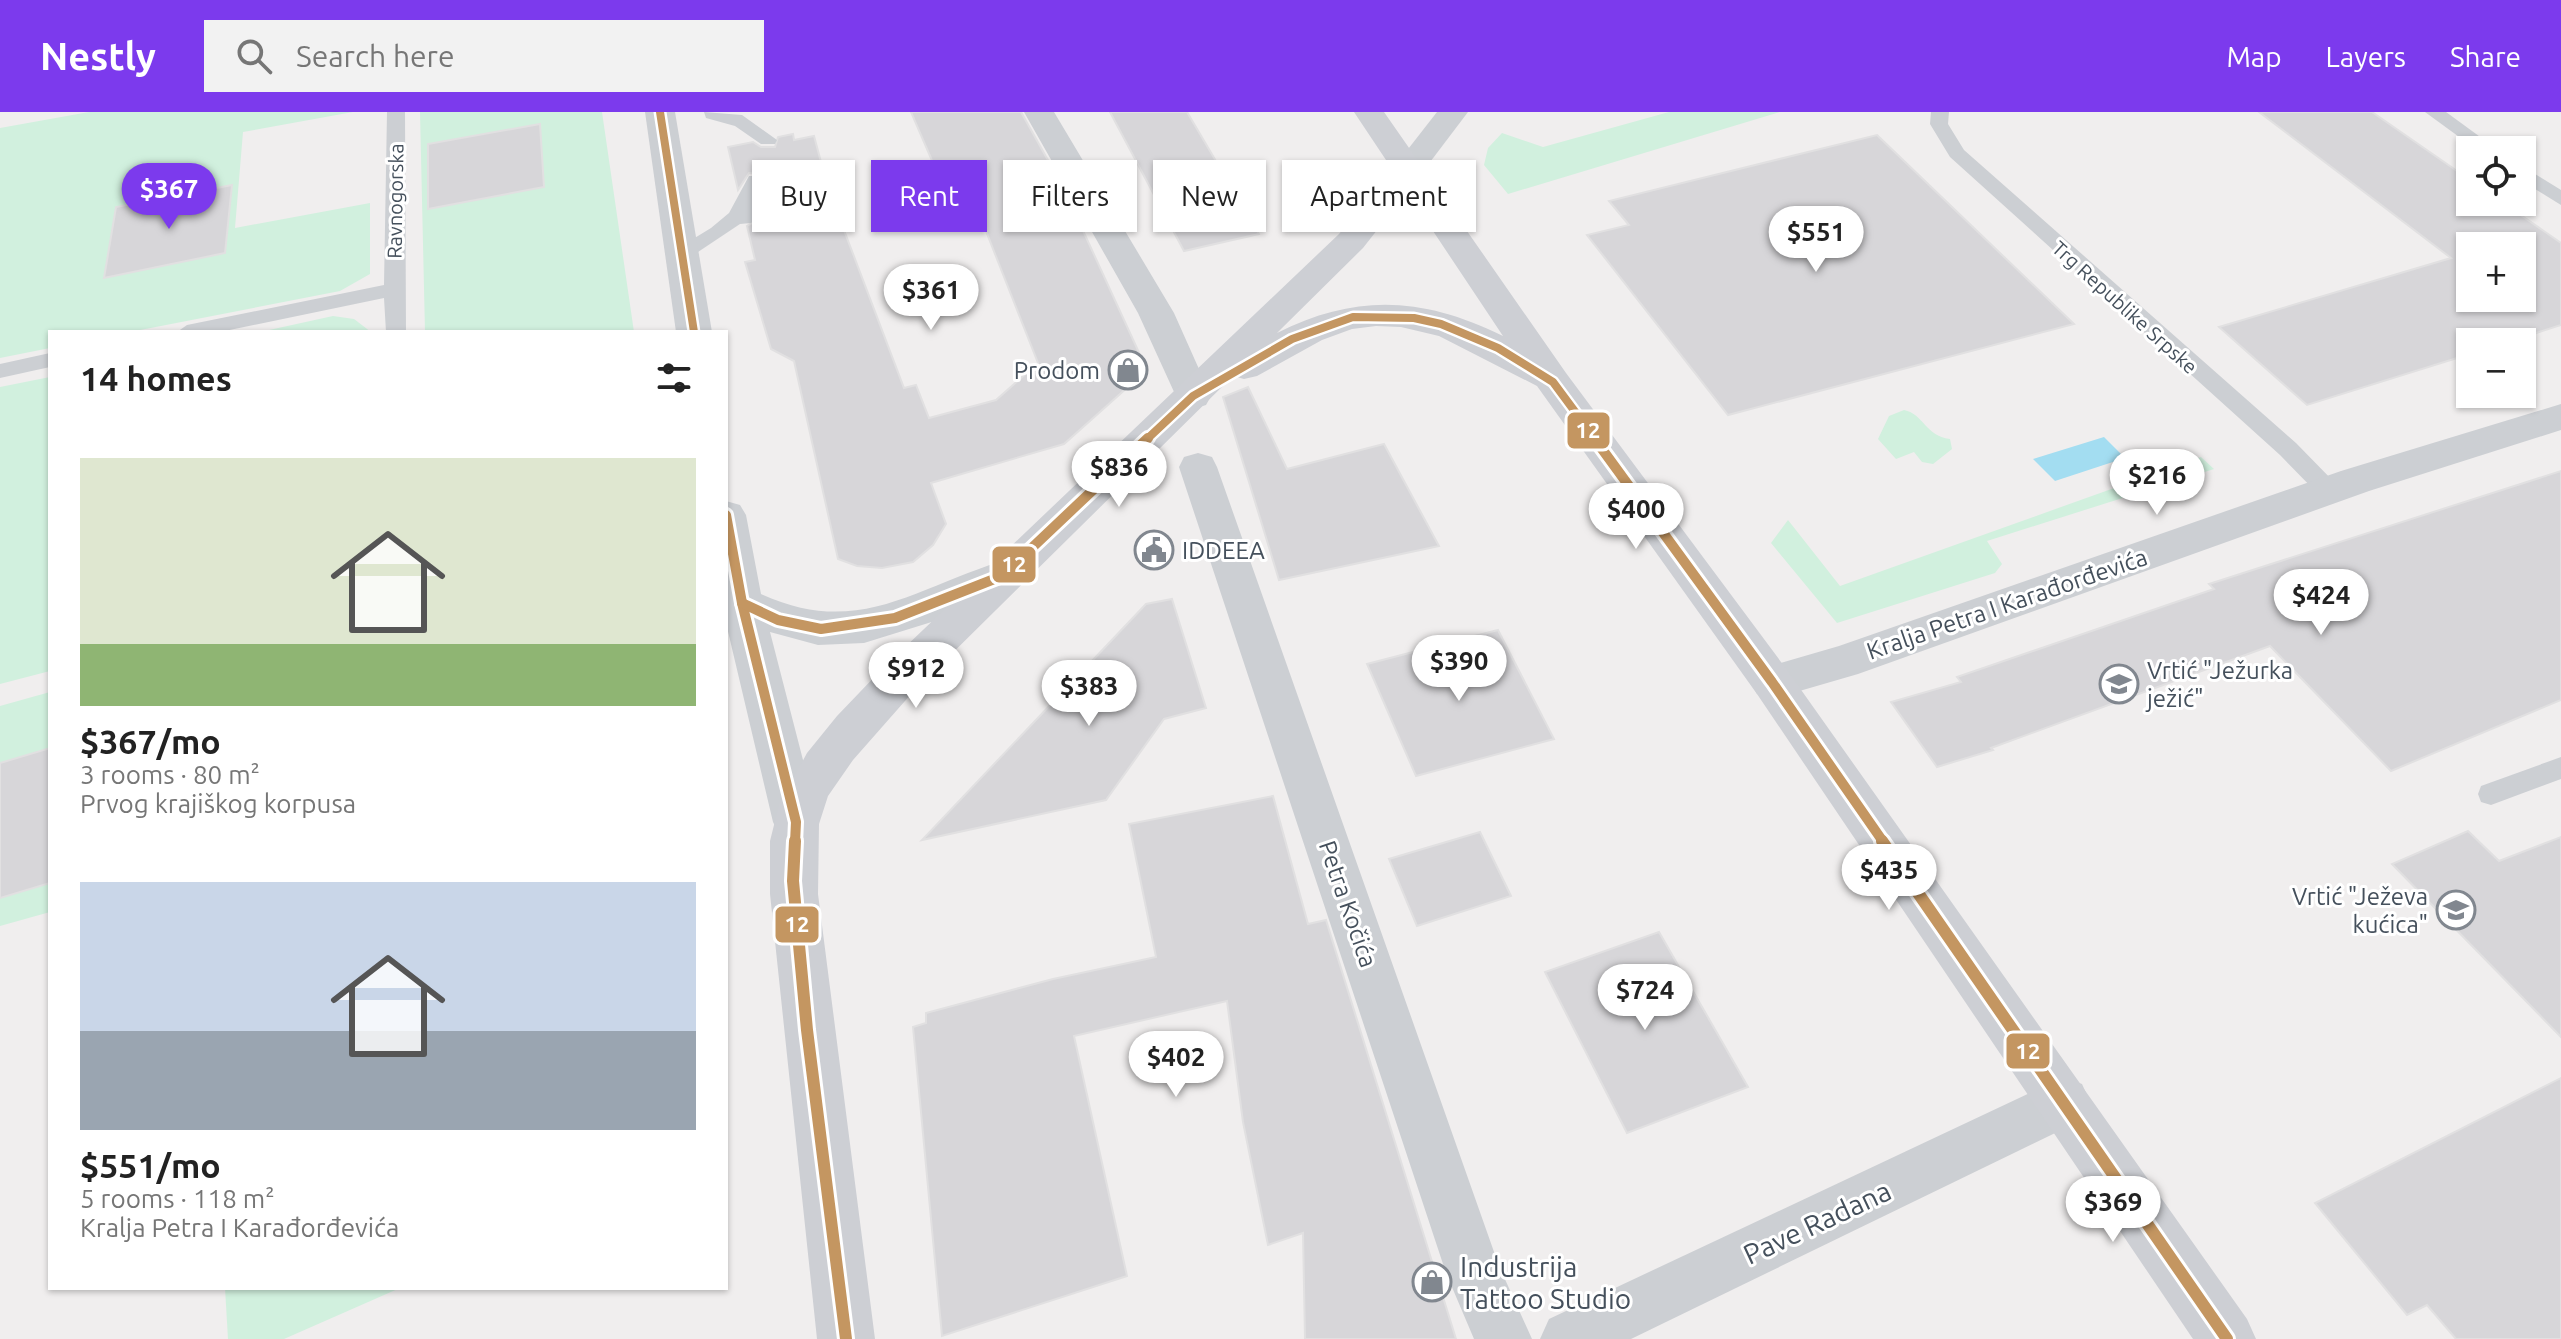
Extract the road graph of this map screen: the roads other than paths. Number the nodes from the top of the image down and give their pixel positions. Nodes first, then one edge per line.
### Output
1 (396, 112) edge
2 (660, 112) edge
3 (1039, 112) edge
4 (1369, 112) edge
5 (1453, 112) edge
6 (1940, 112) edge
7 (2434, 112) edge
8 (710, 113) edge
9 (2469, 136) edge
10 (768, 140) dead end
11 (746, 144) dead end
12 (1400, 160) edge
13 (1416, 160) edge
14 (2536, 182) edge
15 (752, 192) edge
16 (2561, 199) edge
17 (752, 212) edge
18 (723, 231) junction
19 (1358, 232) edge
20 (1449, 232) edge
21 (682, 254) junction
22 (394, 289) junction
23 (197, 330) edge
24 (396, 330) edge
25 (694, 330) edge
26 (48, 360) edge
27 (0, 371) edge
28 (1553, 382) junction
29 (1193, 396) junction
30 (2561, 417) edge
31 (1198, 467) dead end
32 (2329, 491) junction
33 (728, 526) edge
34 (1002, 576) junction
35 (742, 603) junction
36 (1772, 682) junction
37 (2561, 768) edge
38 (2491, 794) dead end
39 (796, 822) junction
40 (2064, 1102) junction
41 (846, 1339) edge
42 (1503, 1339) edge
43 (1569, 1339) edge
44 (2227, 1339) edge

1 - 22 lane, Ravnogorska
2 - 21 street
3 - 29 street
4 - 12 main road
5 - 13 street
6 - 32 lane, Trg Republike Srpske
7 - 9 lane
8 - 10 lane
8 - 11 lane
14 - 16 lane
15 - 18 lane
17 - 18 lane
18 - 21 lane
19 - 29 main road
20 - 28 main road
21 - 25 street
22 - 23 lane, Ravnogorska
22 - 24 lane, Ravnogorska
26 - 27 lane
28 - 29 main road
28 - 36 main road
29 - 34 main road
30 - 32 street, Kralja Petra I Karađorđevića
31 - 42 street, Petra Kočića
32 - 36 street, Kralja Petra I Karađorđevića
33 - 35 street
34 - 35 street
34 - 39 main road
35 - 39 street
36 - 40 main road
37 - 38 lane
39 - 41 main road
40 - 43 street, Pave Radana
40 - 44 main road

